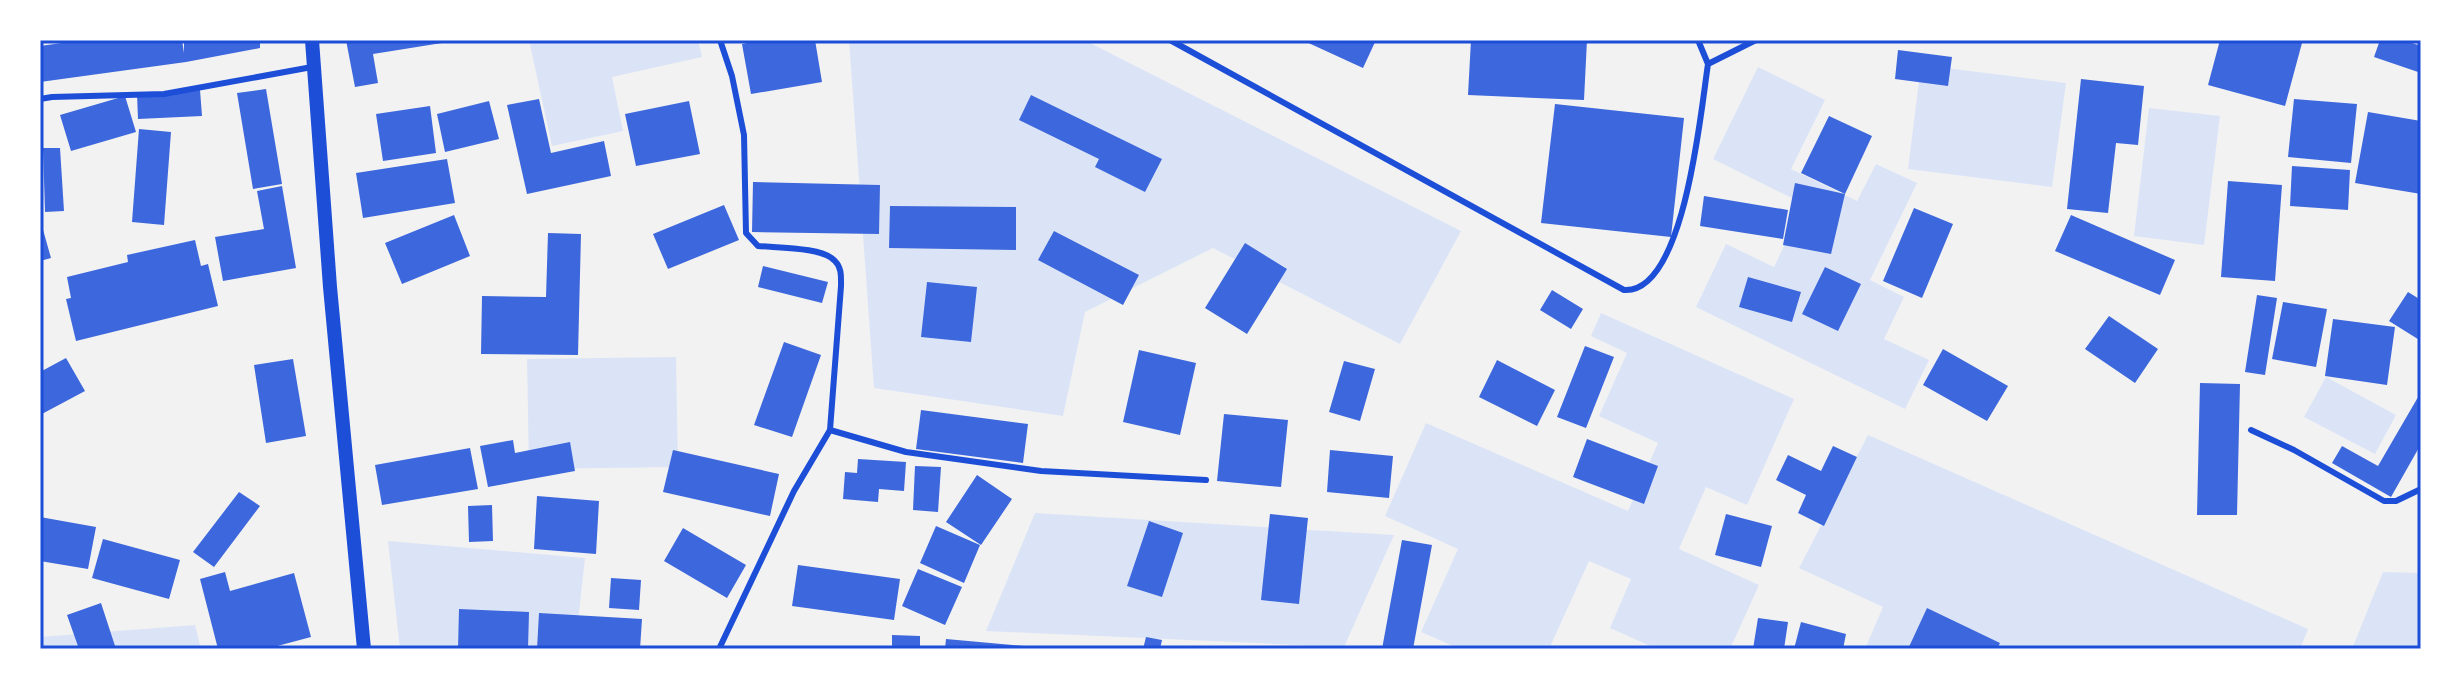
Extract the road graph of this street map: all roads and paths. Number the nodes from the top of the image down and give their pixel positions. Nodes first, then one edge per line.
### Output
1 (312, 40) edge
2 (720, 40) edge
3 (1170, 40) edge
4 (1698, 40) edge
5 (1756, 40) edge
6 (1708, 64) junction
7 (312, 67) junction
8 (40, 99) edge
9 (830, 430) junction
10 (2251, 430) dead end
11 (1206, 480) dead end
12 (2421, 489) edge
13 (364, 649) edge
14 (719, 649) edge

1 - 7 street
2 - 9 lane
3 - 6 lane
4 - 6 lane
5 - 6 lane
7 - 8 lane
7 - 13 street
9 - 11 lane
9 - 14 lane
10 - 12 lane

